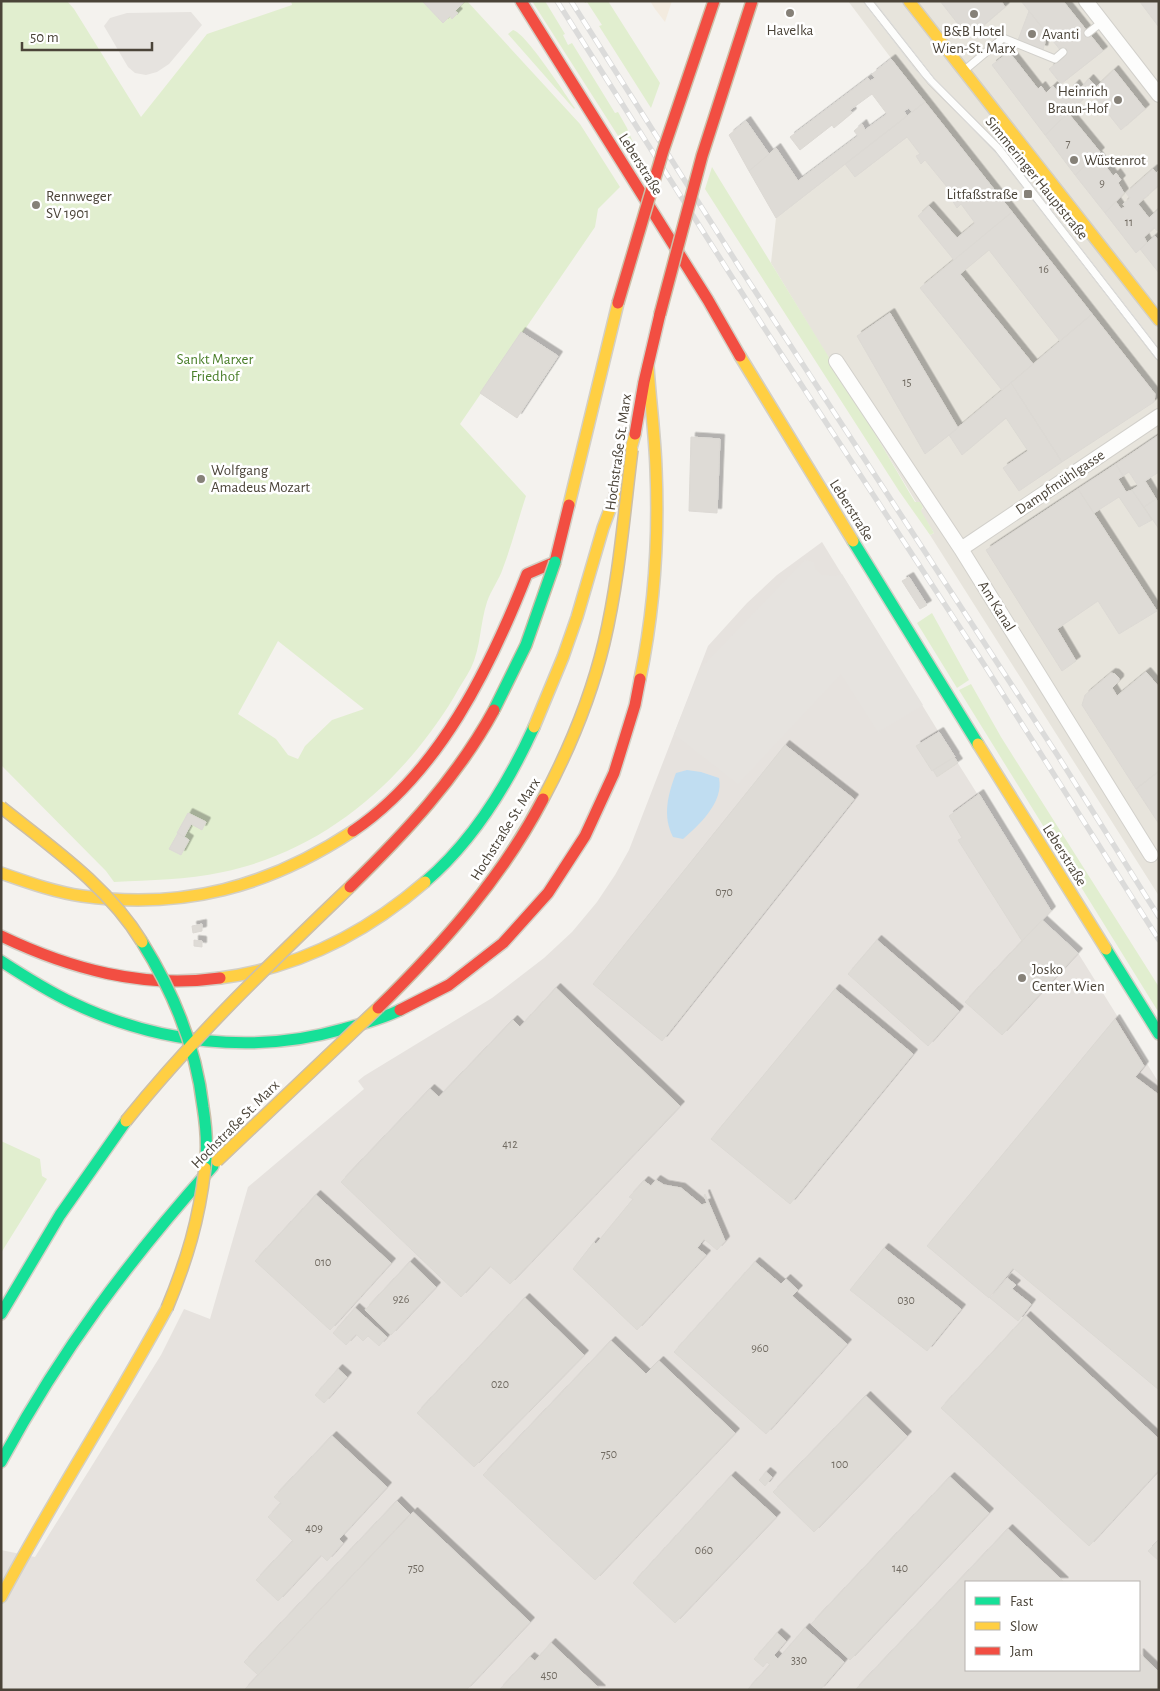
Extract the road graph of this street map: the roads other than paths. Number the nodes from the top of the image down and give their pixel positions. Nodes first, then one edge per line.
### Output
1 (521, 1) edge
2 (714, 1) edge
3 (752, 1) edge
4 (868, 1) edge
5 (909, 1) edge
6 (1086, 1) edge
7 (1102, 22) junction
8 (1088, 33) dead end
9 (1062, 52) dead end
10 (963, 70) junction
11 (1159, 95) edge
12 (1159, 320) edge
13 (1159, 356) edge
14 (836, 361) dead end
15 (648, 366) junction
16 (1159, 416) edge
17 (632, 450) junction
18 (961, 549) junction
19 (555, 562) junction
20 (1, 807) edge
21 (1151, 855) dead end
22 (1, 873) edge
23 (1, 936) edge
24 (1, 961) edge
25 (1159, 1034) edge
26 (1, 1314) edge
27 (1, 1462) edge
28 (1, 1597) edge

1 - 25 main road, Leberstraße
2 - 19 main road, Hochstraße St. Marx, bridge
3 - 15 main road, Hochstraße St. Marx, bridge
4 - 13 lane, Simmeringer Hauptstraße
5 - 10 main road, Simmeringer Hauptstraße
6 - 7 street
7 - 8 lane
7 - 11 street
9 - 10 lane
10 - 12 main road, Simmeringer Hauptstraße
14 - 18 street, Am Kanal
15 - 17 main road, Hochstraße St. Marx
15 - 24 main road
16 - 18 street, Dampfmühlgasse
17 - 23 main road, bridge
17 - 27 main road, Hochstraße St. Marx, bridge
18 - 21 street, Am Kanal
19 - 22 main road
19 - 26 main road, Hochstraße St. Marx, bridge
20 - 28 main road, bridge

